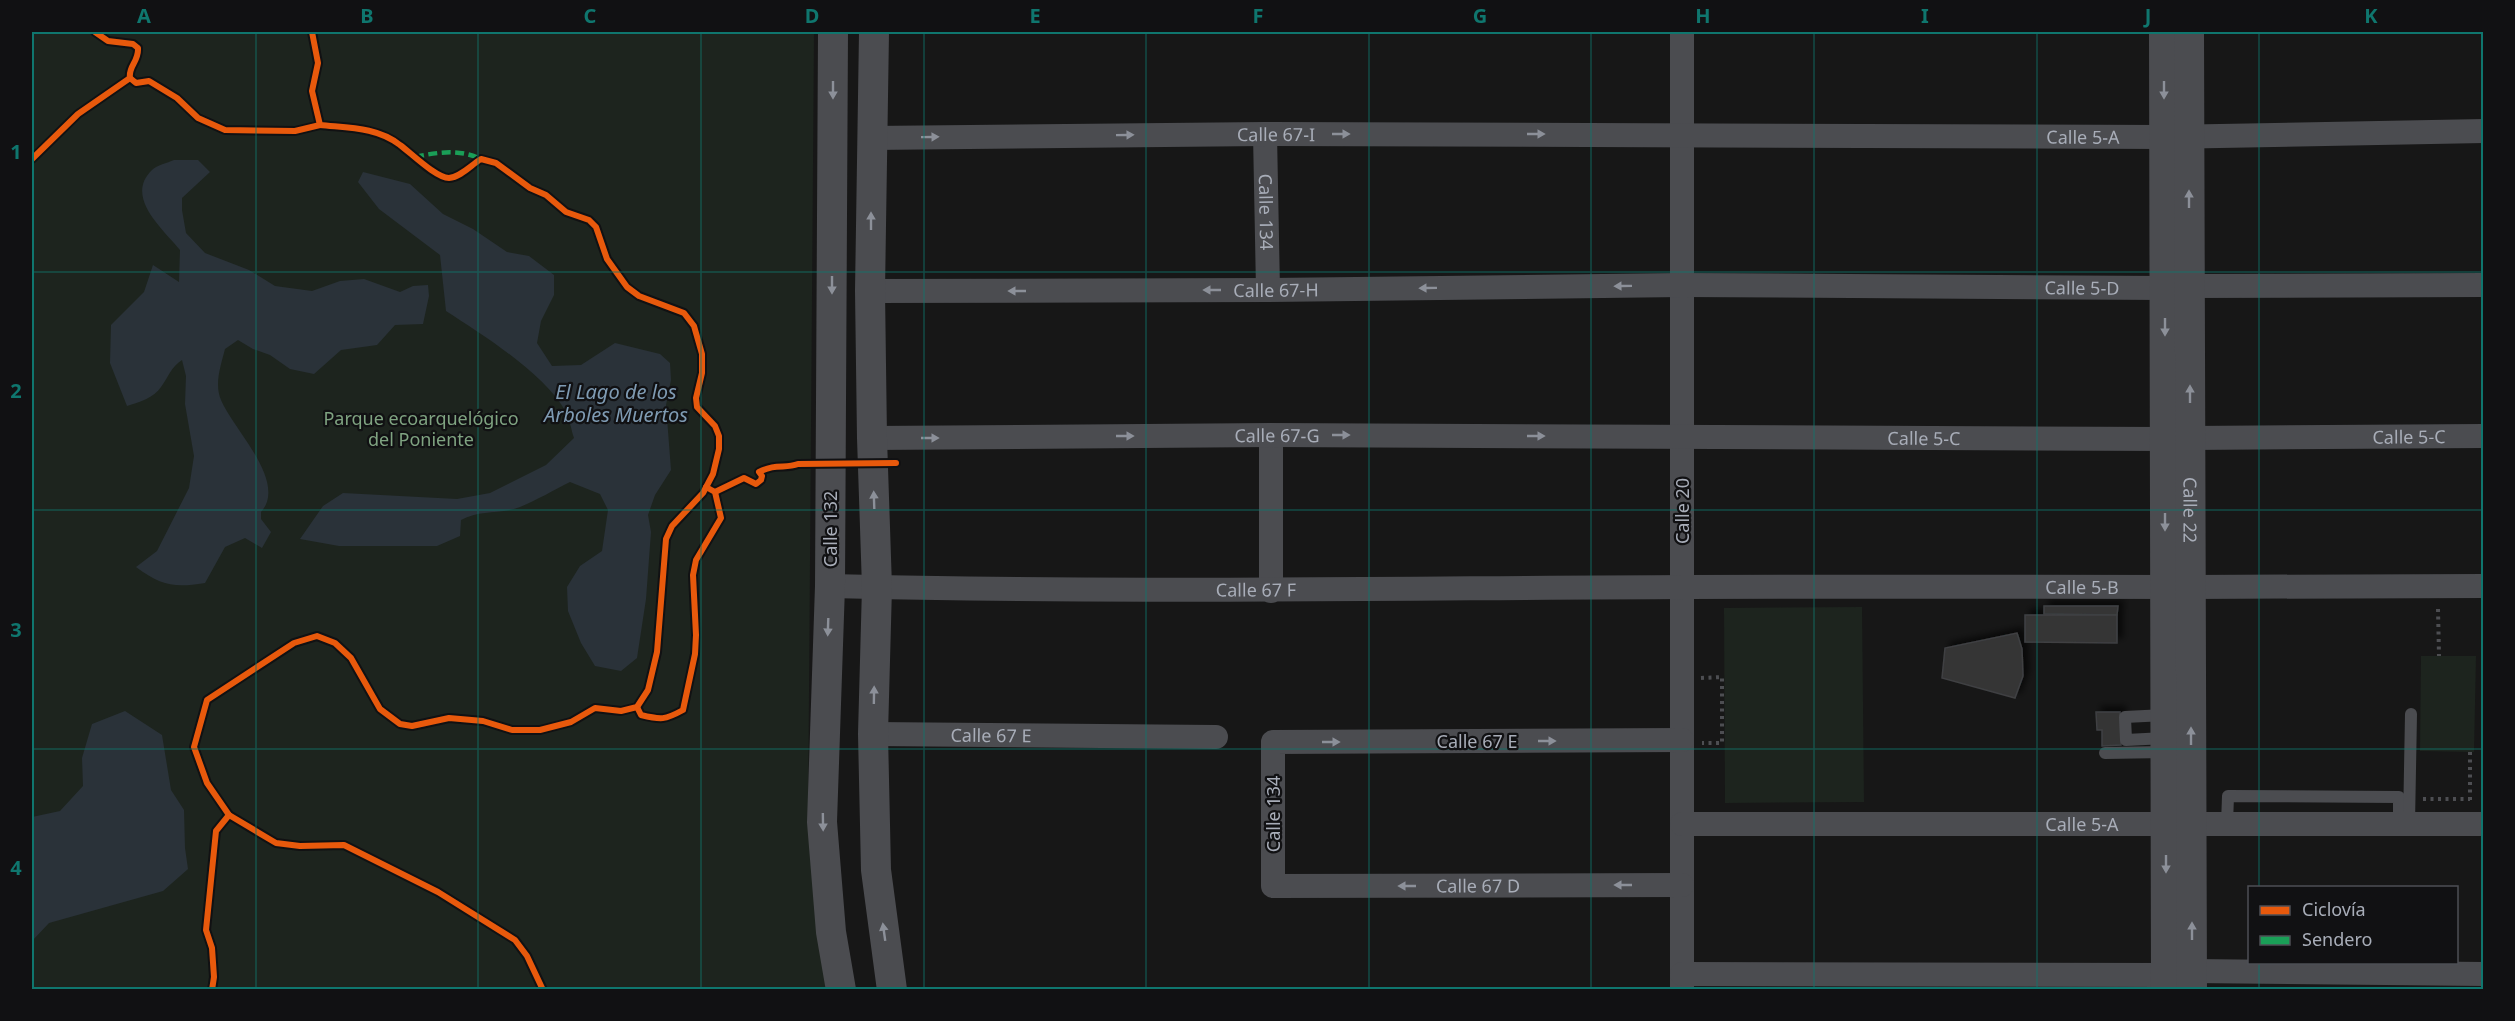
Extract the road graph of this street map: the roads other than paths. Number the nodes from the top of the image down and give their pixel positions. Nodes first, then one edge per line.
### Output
1 (833, 32) edge
2 (874, 32) edge
3 (1682, 32) edge
4 (2164, 32) edge
5 (2189, 32) edge
6 (2484, 131) edge
7 (1265, 134) junction
8 (1682, 135) junction
9 (2177, 136) junction
10 (871, 138) junction
11 (1682, 285) junction
12 (2484, 285) edge
13 (2177, 287) junction
14 (1268, 290) junction
15 (870, 291) junction
16 (1271, 435) junction
17 (1682, 436) junction
18 (2484, 436) edge
19 (872, 438) junction
20 (2178, 439) junction
21 (830, 586) junction
22 (2484, 586) edge
23 (877, 587) junction
24 (1682, 587) junction
25 (2178, 588) junction
26 (1272, 591) junction
27 (2411, 714) dead end
28 (873, 734) junction
29 (2165, 735) junction
30 (1216, 737) dead end
31 (1689, 741) junction
32 (1273, 742) joint
33 (2105, 753) dead end
34 (2477, 817) edge
35 (1682, 824) junction
36 (2178, 824) junction
37 (2404, 824) junction
38 (1682, 885) junction
39 (1273, 886) joint
40 (2484, 974) edge
41 (2179, 981) edge
42 (1682, 982) edge
43 (842, 990) edge
44 (892, 990) edge

1 -> 21 street, Calle 132
2 - 10 street
3 - 8 street, Calle 20
4 -> 9 street, Calle 22
5 - 9 street, Calle 22
6 - 9 street, Calle 5-A
7 -> 8 street, Calle 67-I
10 -> 7 street, Calle 67-I
7 - 14 street, Calle 134
8 - 9 street, Calle 5-A
8 - 11 street, Calle 20
9 - 13 street, Calle 22
15 -> 10 street
11 - 13 street, Calle 5-D
11 -> 14 street, Calle 67-H
11 - 17 street, Calle 20
12 - 13 street, Calle 5-D
13 - 20 street, Calle 22
14 -> 15 street, Calle 67-H
15 - 19 street
16 -> 17 street, Calle 67-G
19 -> 16 street, Calle 67-G
16 - 26 street
17 - 20 street, Calle 5-C
17 - 24 street, Calle 20
18 - 20 street, Calle 5-C
23 -> 19 street
20 - 25 street, Calle 22
21 - 23 street, Calle 67 F
21 -> 43 street, Calle 132
22 - 25 street, Calle 5-B
23 - 26 street, Calle 67 F
28 -> 23 street
24 - 25 street, Calle 5-B
24 - 26 street, Calle 67 F
24 - 31 street, Calle 20
25 - 29 street, Calle 22
36 -> 25 street, Calle 22
27 - 37 lane
28 - 30 street, Calle 67 E
44 -> 28 street
29 - 33 lane
29 - 36 street, Calle 22
32 -> 31 street, Calle 67 E
31 - 35 street, Calle 20
32 - 39 street, Calle 134
34 - 37 street, Calle 5-A
35 - 36 street, Calle 5-A
35 - 38 street, Calle 20
36 - 37 street, Calle 5-A
36 - 41 street, Calle 22
38 -> 39 street, Calle 67 D
38 - 42 street, Calle 20
40 - 41 street
41 - 42 street

